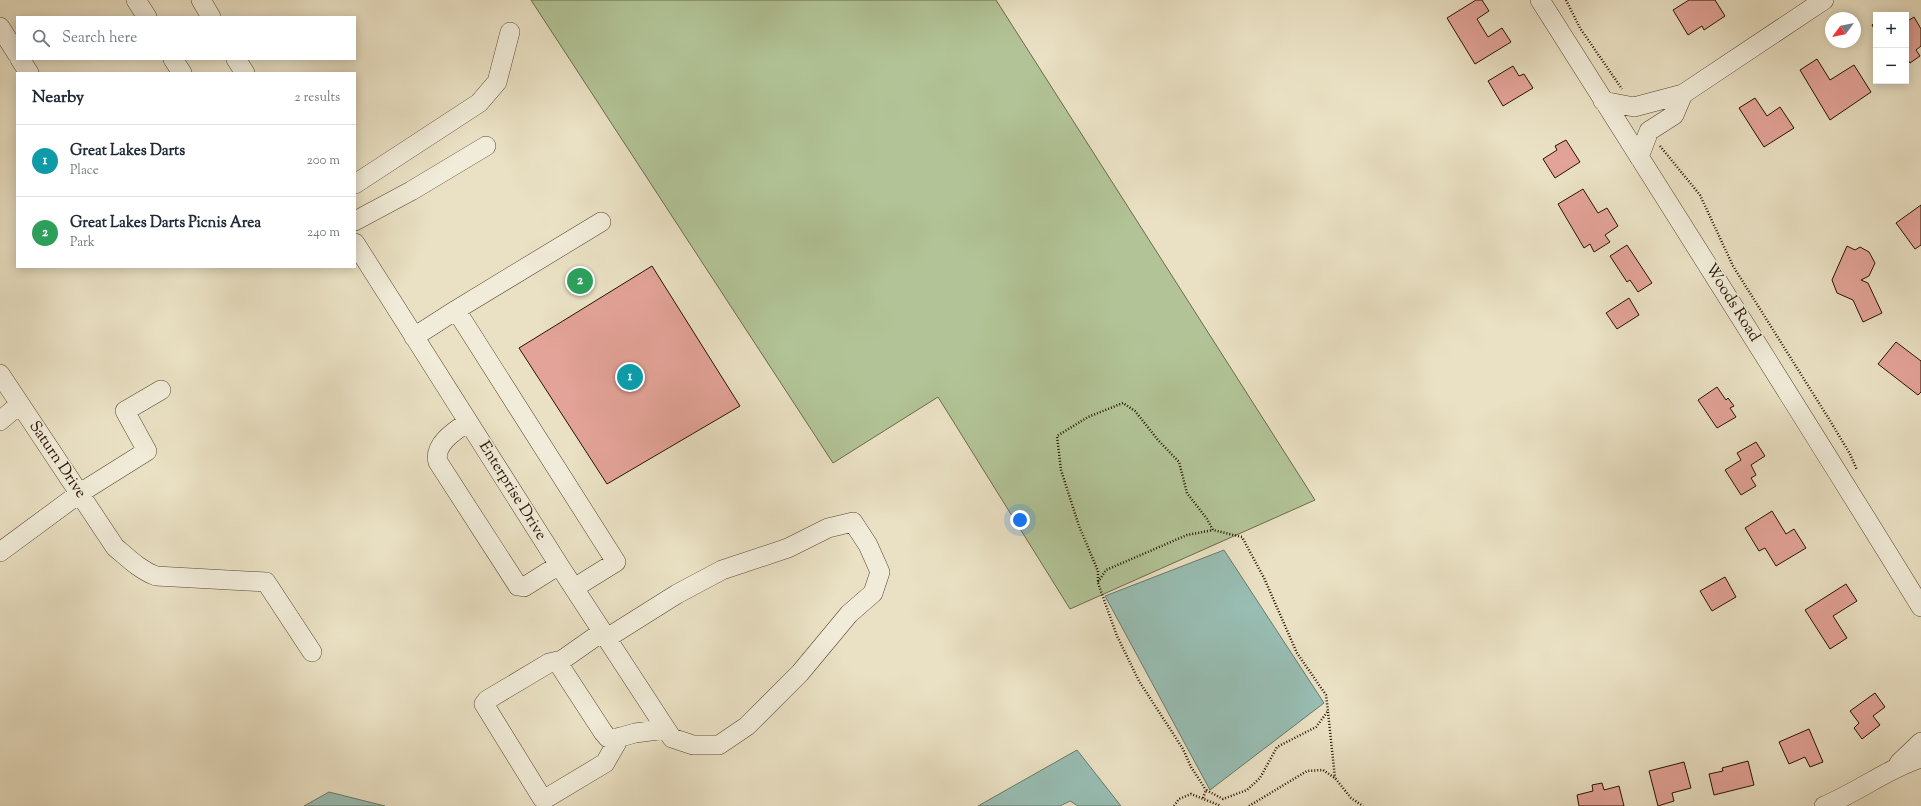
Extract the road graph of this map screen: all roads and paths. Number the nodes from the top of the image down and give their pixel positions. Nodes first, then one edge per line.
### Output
1 (136, 0) edge
2 (201, 0) edge
3 (1540, 0) edge
4 (1824, 0) edge
5 (1567, 1) edge
6 (146, 16) edge
7 (210, 16) edge
8 (0, 27) edge
9 (510, 32) dead end
10 (16, 52) edge
11 (21, 60) edge
12 (174, 60) edge
13 (237, 60) edge
14 (28, 72) edge
15 (181, 72) edge
16 (244, 72) edge
17 (1625, 93) dead end
18 (1683, 94) junction
19 (1604, 101) junction
20 (1659, 145) dead end
21 (486, 146) dead end
22 (1639, 156) junction
23 (356, 183) edge
24 (356, 220) edge
25 (601, 222) dead end
26 (356, 245) edge
27 (456, 310) junction
28 (414, 337) junction
29 (0, 374) edge
30 (160, 390) dead end
31 (20, 404) junction
32 (0, 421) edge
33 (468, 422) junction
34 (1858, 472) dead end
35 (80, 493) junction
36 (1213, 530) junction
37 (0, 552) edge
38 (559, 566) junction
39 (1098, 582) junction
40 (574, 588) junction
41 (1921, 607) edge
42 (605, 635) junction
43 (312, 652) dead end
44 (562, 660) junction
45 (1328, 711) junction
46 (669, 733) junction
47 (620, 737) junction
48 (1921, 742) edge
49 (1921, 758) edge
50 (1892, 770) junction
51 (1336, 778) junction
52 (1206, 790) junction
53 (1203, 798) junction
54 (1174, 806) edge
55 (1221, 806) edge
56 (1249, 806) edge
57 (1363, 806) edge
58 (1824, 806) edge

1 - 6 street
2 - 7 street
3 - 19 street, Woods Road
4 - 18 street
5 - 17 path
8 - 10 street
9 - 23 street
11 - 14 street
12 - 15 street
13 - 16 street
18 - 19 street
18 - 22 street
19 - 22 street, Woods Road
20 - 34 path
21 - 24 street
22 - 41 street, Woods Road
25 - 27 street
26 - 28 street, Enterprise Drive
27 - 28 street
27 - 40 street
28 - 33 street, Enterprise Drive
29 - 31 street, Saturn Drive
30 - 35 street
31 - 32 street
31 - 35 street, Saturn Drive
33 - 38 street, Enterprise Drive
33 - 38 street
35 - 37 street
35 - 43 street, Saturn Drive
36 - 39 path
36 - 39 path
36 - 45 path
38 - 40 street, Enterprise Drive
39 - 52 path
40 - 42 street, Enterprise Drive
42 - 44 street
42 - 46 street, Enterprise Drive
42 - 46 street
44 - 47 street
44 - 47 street
45 - 51 path
45 - 52 path
46 - 47 street
48 - 50 street
49 - 50 street
50 - 58 street
51 - 56 path
51 - 57 path
52 - 53 path
53 - 54 path
53 - 55 path

